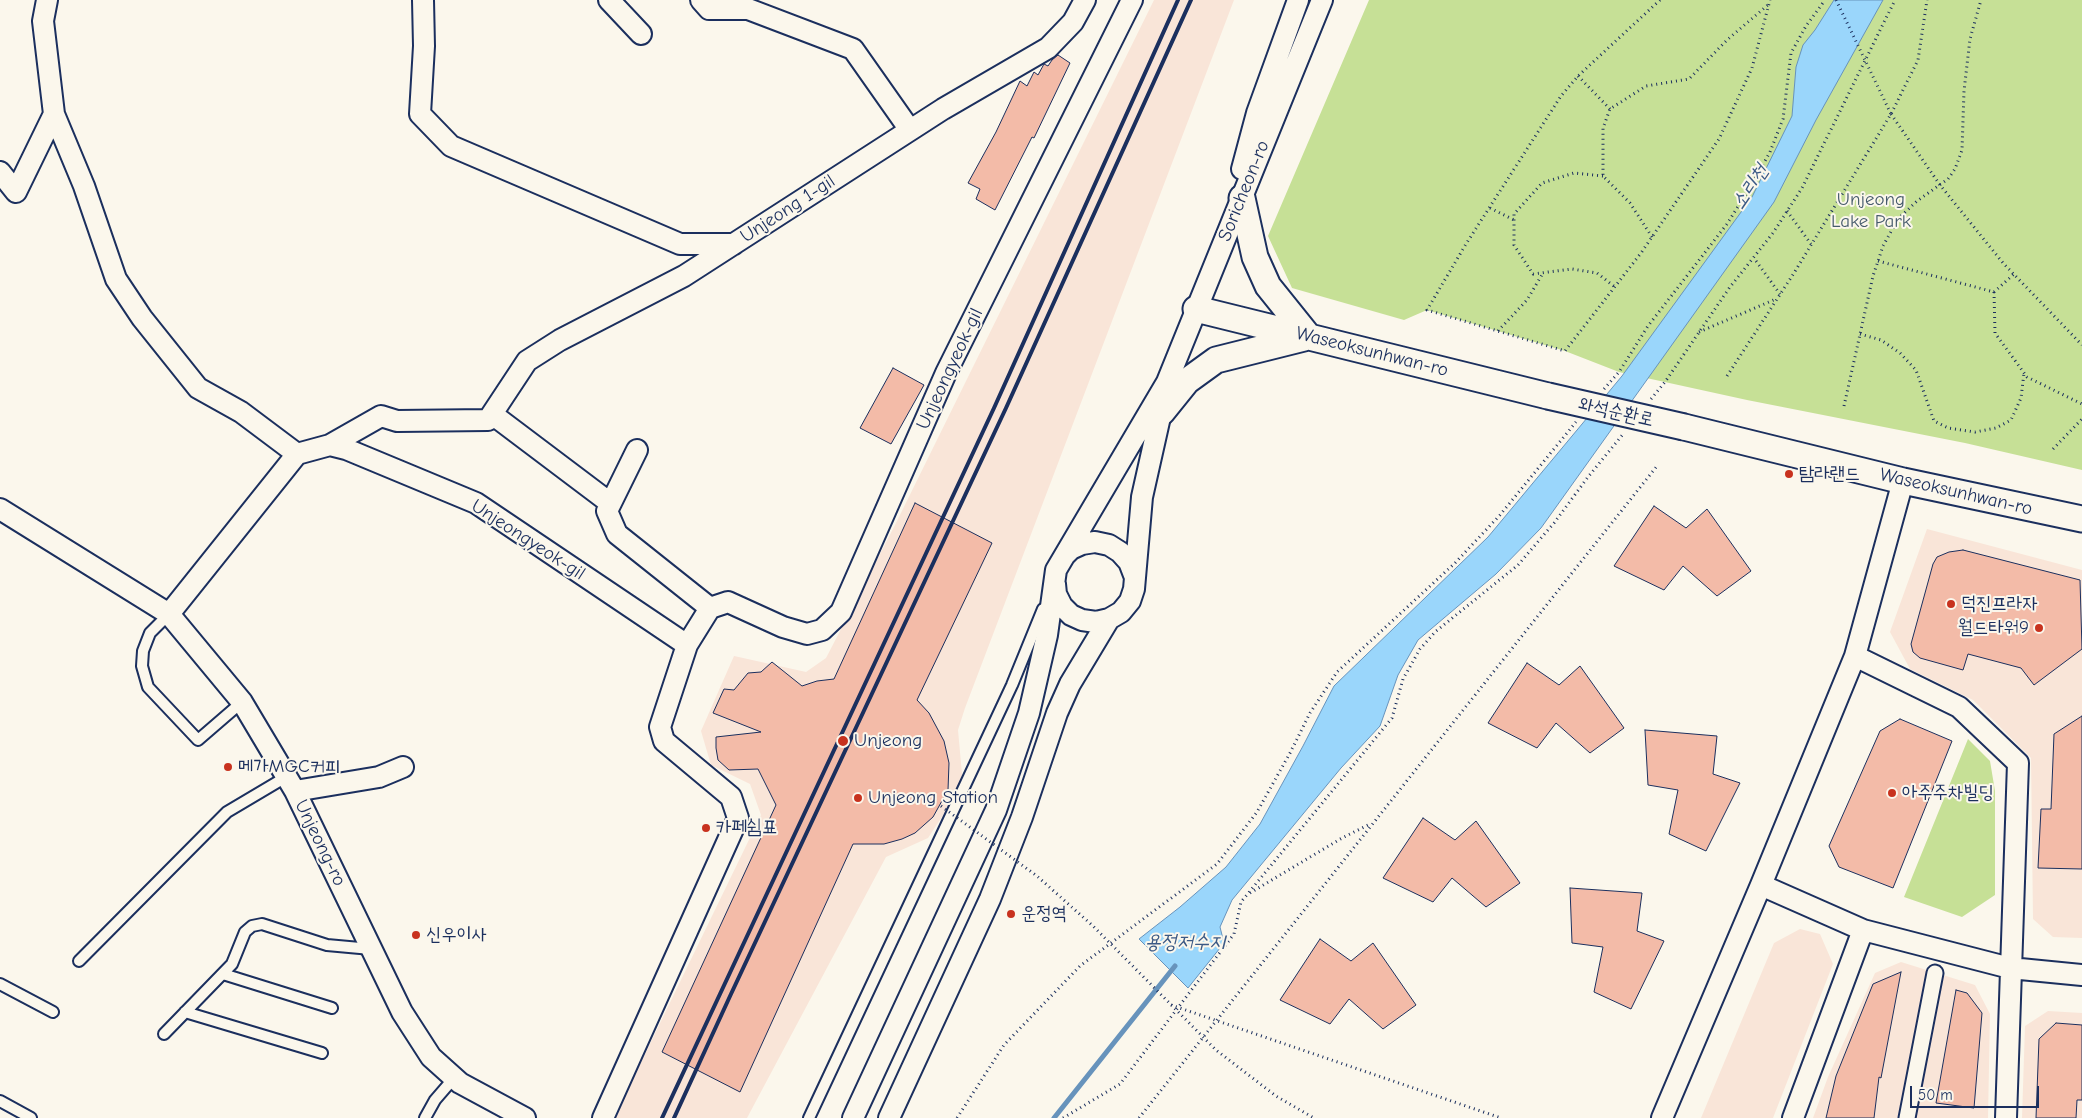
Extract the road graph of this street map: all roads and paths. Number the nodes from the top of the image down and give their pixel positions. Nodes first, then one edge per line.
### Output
1 (47, 0) edge
2 (423, 0) edge
3 (609, 0) edge
4 (701, 0) edge
5 (1085, 0) edge
6 (1132, 0) edge
7 (1298, 0) edge
8 (1322, 0) edge
9 (1660, 0) edge
10 (1824, 0) edge
11 (1836, 0) edge
12 (1895, 0) edge
13 (1927, 0) edge
14 (1982, 0) edge
15 (1770, 2) edge
16 (641, 34) dead end
17 (1578, 76) junction
18 (1610, 109) junction
19 (54, 114) junction
20 (1890, 114) junction
21 (910, 130) junction
22 (0, 172) edge
23 (1603, 176) junction
24 (1940, 185) junction
25 (1242, 198) junction
26 (1490, 208) junction
27 (1787, 211) junction
28 (1514, 220) junction
29 (1652, 237) junction
30 (734, 244) junction
31 (1811, 244) junction
32 (1756, 260) dead end
33 (1878, 260) junction
34 (1215, 262) junction
35 (1544, 273) junction
36 (2014, 274) junction
37 (1615, 287) junction
38 (1994, 292) junction
39 (1780, 294) junction
40 (1777, 299) junction
41 (1196, 309) junction
42 (1498, 331) junction
43 (1697, 333) junction
44 (1860, 334) junction
45 (1309, 337) junction
46 (2082, 345) edge
47 (2024, 373) junction
48 (1727, 376) dead end
49 (1167, 382) junction
50 (1600, 394) dead end
51 (1548, 396) joint
52 (1647, 404) dead end
53 (2082, 404) edge
54 (1844, 406) dead end
55 (1162, 412) junction
56 (492, 414) junction
57 (1581, 416) dead end
58 (2082, 419) edge
59 (1630, 426) dead end
60 (1684, 427) joint
61 (330, 445) junction
62 (2053, 449) dead end
63 (637, 450) dead end
64 (297, 454) junction
65 (1657, 466) dead end
66 (1903, 481) junction
67 (610, 502) junction
68 (0, 510) edge
69 (2082, 520) edge
70 (1062, 558) junction
71 (1134, 575) junction
72 (1054, 582) junction
73 (710, 608) junction
74 (169, 614) junction
75 (1109, 619) junction
76 (687, 645) junction
77 (1855, 656) junction
78 (242, 702) junction
79 (403, 767) dead end
80 (291, 784) junction
81 (941, 806) dead end
82 (1372, 823) junction
83 (1762, 885) junction
84 (1247, 895) junction
85 (1863, 930) junction
86 (371, 949) junction
87 (79, 961) dead end
88 (2010, 968) junction
89 (1935, 973) dead end
90 (223, 974) junction
91 (2082, 975) edge
92 (0, 984) edge
93 (1170, 1005) junction
94 (332, 1008) dead end
95 (53, 1012) dead end
96 (185, 1012) junction
97 (164, 1034) dead end
98 (1203, 1038) junction
99 (322, 1053) dead end
100 (454, 1078) junction
101 (0, 1101) edge
102 (516, 1116) edge
103 (1065, 1117) edge
104 (30, 1118) edge
105 (425, 1118) edge
106 (603, 1118) edge
107 (809, 1118) edge
108 (853, 1118) edge
109 (889, 1118) edge
110 (957, 1118) edge
111 (1139, 1118) edge
112 (1314, 1118) edge
113 (1501, 1118) edge
114 (1662, 1118) edge
115 (1793, 1118) edge
116 (1907, 1118) edge
117 (2006, 1118) edge

1 - 19 street
2 - 30 street
3 - 16 street
4 - 21 street
5 - 21 street, Unjeong 1-gil
6 - 73 street, Unjeongyeok-gil
7 - 34 street
8 - 25 street, Soricheon-ro
9 - 17 path
10 - 50 path
11 - 20 path, bridge
12 - 27 path
13 - 20 path
14 - 24 path
15 - 18 path
15 - 29 path
17 - 18 path
17 - 26 path
18 - 23 path
19 - 22 street
19 - 64 street
20 - 24 path
20 - 31 path
21 - 30 street, Unjeong 1-gil
23 - 28 path
23 - 29 path
24 - 33 path
24 - 36 path
25 - 34 street, Soricheon-ro
25 - 45 street
26 - 28 path
26 - 42 path
27 - 31 path
27 - 43 path
28 - 35 path
29 - 37 path
30 - 56 street, Unjeong 1-gil
31 - 39 path
32 - 39 path
33 - 38 path
33 - 44 path
34 - 41 street, Soricheon-ro
35 - 37 path
35 - 42 path
36 - 38 path
36 - 46 path
37 - 42 path
38 - 47 path
39 - 40 path
40 - 43 path
40 - 48 path
41 - 45 street, Waseoksunhwan-ro
41 - 49 street, Soricheon-ro
43 - 52 path
44 - 47 path
44 - 54 path
45 - 51 street, Waseoksunhwan-ro
45 - 55 street
47 - 53 path
49 - 55 street
49 - 70 street
51 - 60 street, 와석순환로, bridge
55 - 71 street
56 - 61 street
56 - 67 street
57 - 110 path
58 - 62 path
59 - 84 path
60 - 66 street, Waseoksunhwan-ro
61 - 64 street
61 - 76 street, Unjeongyeok-gil
63 - 67 street
64 - 74 street
65 - 82 path
66 - 69 street, Waseoksunhwan-ro
66 - 77 street
67 - 73 street
68 - 74 street, Unjeong-ro
70 - 71 street
70 - 72 street
71 - 75 street
72 - 75 street
72 - 107 lane
72 - 108 street
73 - 76 street
74 - 78 street, Unjeong-ro
74 - 78 lane
75 - 109 street
76 - 106 street
77 - 83 street
77 - 88 street
78 - 80 street, Unjeong-ro
79 - 80 street
80 - 86 street, Unjeong-ro
80 - 87 lane
81 - 93 path, bridge
82 - 84 path
82 - 98 path
83 - 85 street
83 - 114 street
84 - 103 path
85 - 88 street
85 - 115 street
86 - 90 lane
86 - 100 street, Unjeong-ro
88 - 91 street
88 - 117 street
89 - 116 street
90 - 94 lane
90 - 96 lane
92 - 95 lane
93 - 98 path, bridge
93 - 113 path, bridge
96 - 97 lane
96 - 99 lane
98 - 111 path
98 - 112 path, bridge
100 - 102 street, Unjeong-ro
100 - 105 lane
101 - 104 lane

